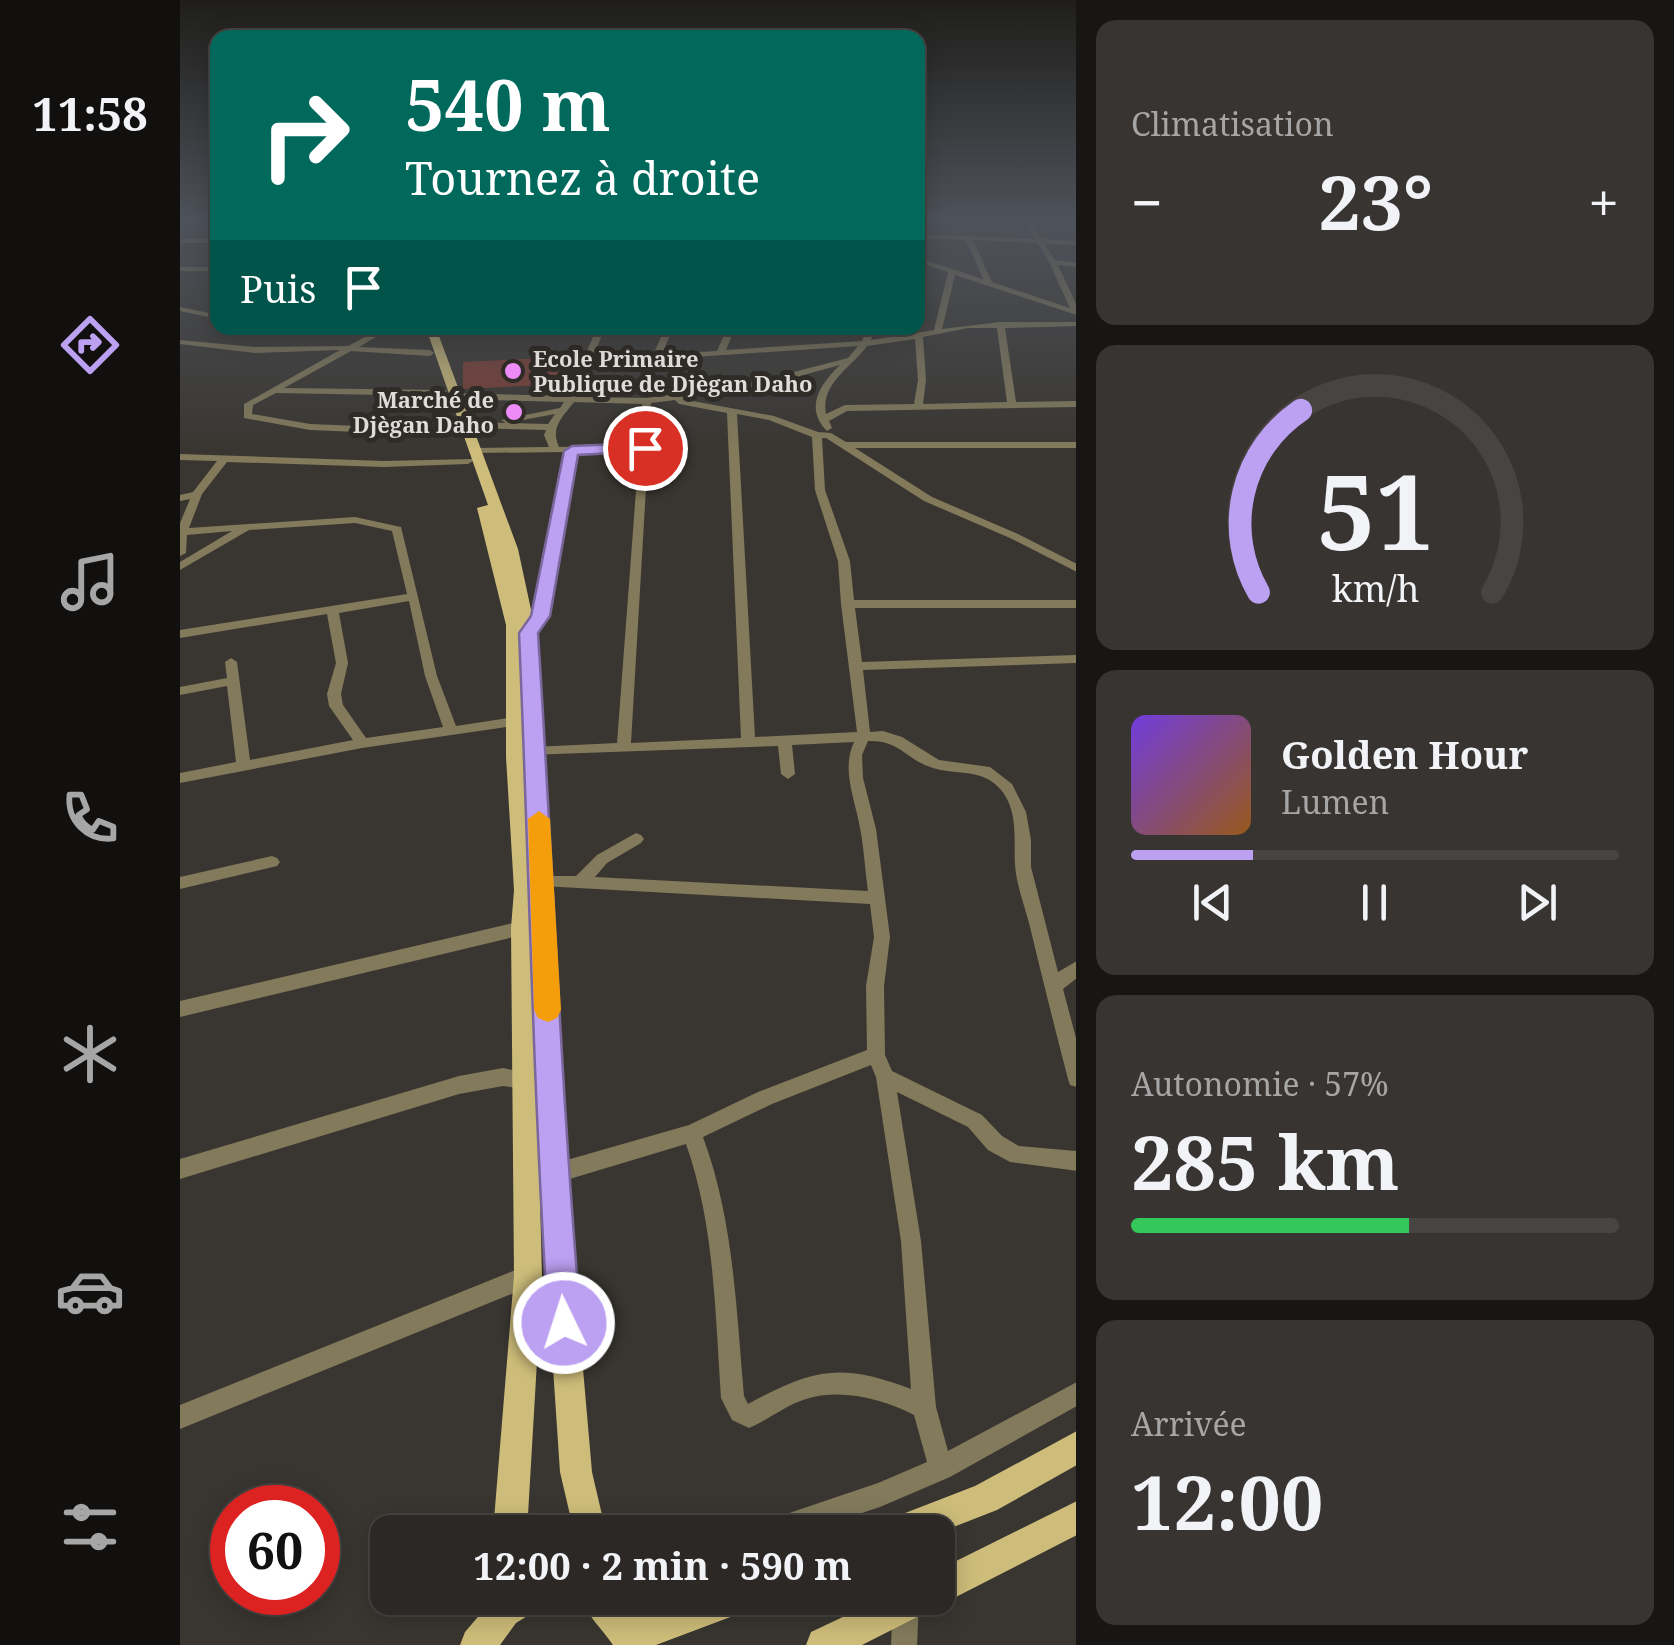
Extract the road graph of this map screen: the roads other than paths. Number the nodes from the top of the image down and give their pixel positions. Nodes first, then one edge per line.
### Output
1 (946, 297) edge
2 (1027, 297) edge
3 (210, 308) edge
4 (180, 309) edge
5 (202, 313) junction
6 (1076, 313) edge
7 (210, 315) edge
8 (1000, 324) junction
9 (1076, 324) edge
10 (938, 330) junction
11 (925, 333) edge
12 (357, 335) edge
13 (375, 335) edge
14 (423, 335) edge
15 (433, 335) edge
16 (598, 335) edge
17 (666, 335) edge
18 (728, 335) edge
19 (805, 335) edge
20 (870, 335) edge
21 (913, 335) edge
22 (919, 335) edge
23 (180, 342) edge
24 (868, 343) junction
25 (356, 346) junction
26 (806, 346) junction
27 (721, 351) junction
28 (430, 353) junction
29 (657, 356) junction
30 (853, 359) junction
31 (584, 362) junction
32 (276, 391) junction
33 (450, 395) junction
34 (670, 398) junction
35 (571, 399) junction
36 (647, 402) junction
37 (1012, 404) junction
38 (1076, 404) edge
39 (918, 405) junction
40 (563, 410) junction
41 (732, 412) junction
42 (492, 423) junction
43 (552, 427) junction
44 (462, 429) junction
45 (823, 430) junction
46 (1076, 444) edge
47 (845, 445) junction
48 (645, 448) junction
49 (555, 449) junction
50 (572, 451) junction
51 (472, 456) junction
52 (180, 457) edge
53 (224, 459) junction
54 (197, 494) junction
55 (180, 498) edge
56 (246, 527) junction
57 (181, 532) edge
58 (180, 553) edge
59 (180, 567) edge
60 (1076, 570) edge
61 (414, 597) junction
62 (847, 604) junction
63 (1076, 604) edge
64 (332, 610) junction
65 (528, 633) junction
66 (180, 634) edge
67 (1076, 660) edge
68 (231, 662) dead end
69 (855, 666) junction
70 (233, 681) junction
71 (180, 691) edge
72 (515, 722) junction
73 (450, 729) junction
74 (864, 736) junction
75 (784, 740) junction
76 (748, 741) junction
77 (362, 742) junction
78 (624, 748) junction
79 (533, 752) junction
80 (244, 766) junction
81 (788, 774) dead end
82 (180, 778) edge
83 (636, 839) dead end
84 (272, 862) dead end
85 (542, 880) junction
86 (582, 880) junction
87 (180, 883) edge
88 (876, 898) junction
89 (522, 928) junction
90 (1076, 968) edge
91 (1052, 987) junction
92 (180, 1009) edge
93 (876, 1055) junction
94 (885, 1077) junction
95 (1076, 1079) edge
96 (525, 1080) junction
97 (692, 1133) junction
98 (1076, 1160) edge
99 (180, 1169) edge
100 (553, 1174) junction
101 (528, 1276) junction
102 (1076, 1393) edge
103 (924, 1407) junction
104 (180, 1417) edge
105 (1076, 1447) edge
106 (941, 1468) junction
107 (511, 1515) edge
108 (586, 1515) edge
109 (820, 1515) edge
110 (942, 1515) edge
111 (1076, 1517) edge
112 (955, 1579) edge
113 (501, 1615) edge
114 (613, 1615) edge
115 (689, 1615) edge
116 (885, 1615) edge
117 (910, 1615) edge
118 (632, 1641) edge
119 (478, 1645) edge
120 (824, 1645) edge
121 (904, 1645) edge

1 - 10 street
2 - 6 street
3 - 5 street
4 - 5 street
5 - 7 street
8 - 9 street
8 - 10 street
8 - 37 street
10 - 11 street
12 - 25 street
13 - 25 street
14 - 28 main road
15 - 33 main road
16 - 31 street
17 - 29 street
18 - 27 street
19 - 26 street
20 - 24 street
21 - 24 street
22 - 39 street
23 - 25 street
24 - 26 street
24 - 30 street
25 - 28 street
25 - 32 street
26 - 27 street
27 - 29 street
28 - 33 main road
29 - 31 street
30 - 34 street
30 - 45 street
31 - 35 street
32 - 33 street
32 - 44 street
33 - 35 street
33 - 44 main road
34 - 36 street
34 - 41 street
35 - 36 street
35 - 40 street
36 - 48 street
37 - 38 street
37 - 39 street
39 - 45 street
40 - 42 street
40 - 43 street
41 - 45 street
41 - 76 street
42 - 43 street
42 - 44 street
43 - 49 street
44 - 51 main road
45 - 47 street
45 - 62 street
46 - 47 street
47 - 60 street
48 - 50 street
48 - 78 street
49 - 50 street
49 - 51 street
50 - 65 street
51 - 53 street
51 - 65 main road
51 - 72 main road
52 - 53 street
53 - 54 street
54 - 55 street
54 - 57 street
56 - 57 street
56 - 59 street
56 - 61 street
57 - 58 street
61 - 64 street
61 - 73 street
62 - 63 street
62 - 69 street
64 - 66 street
64 - 77 street
65 - 79 main road
67 - 69 street
68 - 70 street
69 - 74 street
70 - 71 street
70 - 80 street
72 - 73 street
72 - 89 main road
73 - 77 street
74 - 75 street
74 - 88 street
74 - 91 street
75 - 76 street
75 - 81 street
76 - 78 street
77 - 80 street
78 - 79 street
79 - 85 main road
80 - 82 street
83 - 86 street
84 - 87 street
85 - 86 street
85 - 100 main road
86 - 88 street
88 - 93 street
89 - 92 street
89 - 96 main road
90 - 91 street
91 - 95 street
93 - 94 street
93 - 97 street
94 - 98 street
94 - 103 street
96 - 99 street
96 - 101 main road
97 - 100 street
97 - 103 street
100 - 108 main road
101 - 104 street
101 - 107 main road
102 - 106 street
103 - 106 street
105 - 110 main road
106 - 109 street
111 - 112 main road
113 - 119 main road
114 - 118 main road
115 - 118 main road
116 - 120 main road
117 - 121 street

